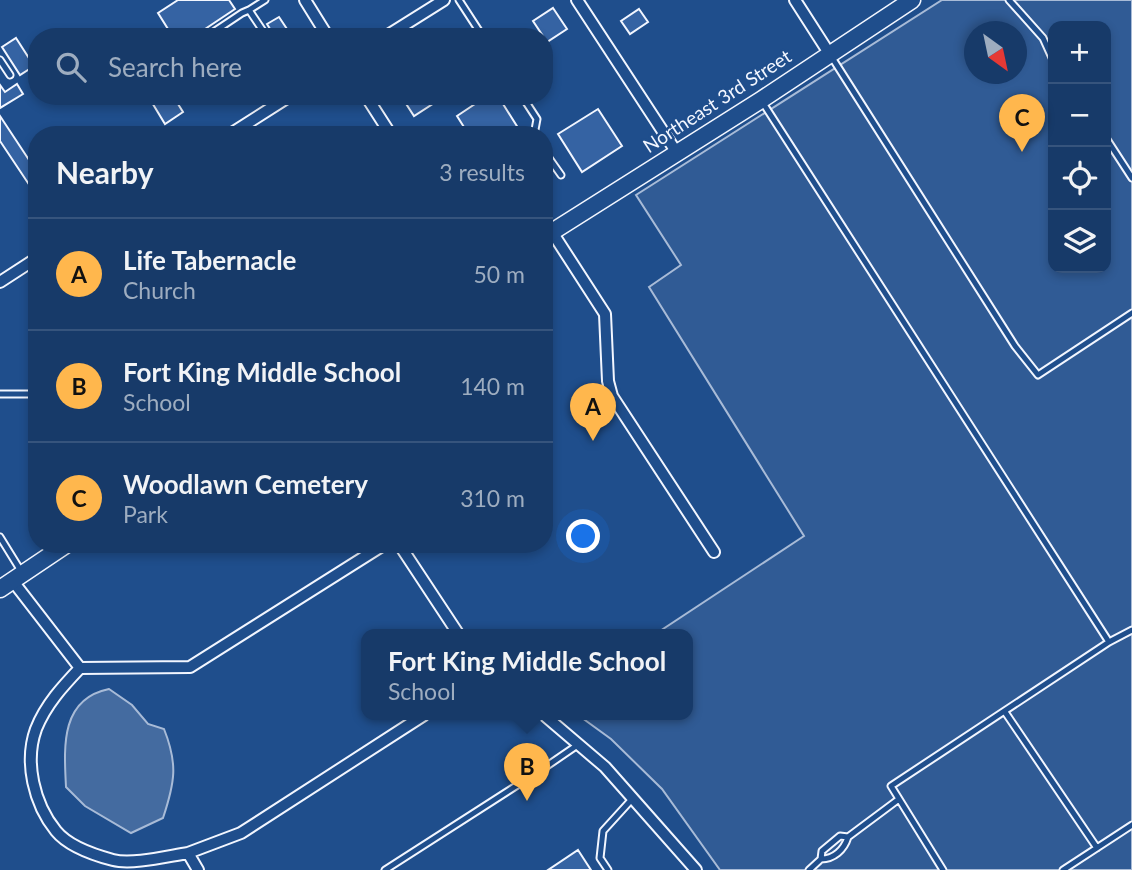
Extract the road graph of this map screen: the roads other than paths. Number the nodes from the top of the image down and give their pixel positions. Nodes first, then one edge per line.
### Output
1 (265, 0) edge
2 (305, 0) edge
3 (444, 0) edge
4 (459, 0) edge
5 (577, 0) edge
6 (795, 0) edge
7 (912, 0) edge
8 (1009, 0) edge
9 (250, 10) junction
10 (220, 28) edge
11 (261, 28) edge
12 (322, 28) edge
13 (399, 28) edge
14 (477, 28) edge
15 (1048, 49) edge
16 (829, 53) junction
17 (0, 60) edge
18 (10, 75) dead end
19 (761, 100) junction
20 (276, 105) edge
21 (372, 105) edge
22 (528, 105) edge
23 (243, 126) edge
24 (385, 126) edge
25 (536, 126) edge
26 (1111, 146) edge
27 (677, 153) junction
28 (553, 164) edge
29 (561, 175) dead end
30 (1132, 177) edge
31 (553, 231) edge
32 (553, 241) edge
33 (28, 264) edge
34 (0, 282) edge
35 (1132, 313) edge
36 (0, 394) edge
37 (28, 394) edge
38 (0, 537) edge
39 (714, 552) dead end
40 (54, 553) edge
41 (371, 553) edge
42 (406, 553) edge
43 (12, 581) edge
44 (455, 629) edge
45 (1131, 634) edge
46 (1109, 642) junction
47 (80, 668) junction
48 (1005, 712) junction
49 (416, 720) edge
50 (550, 720) edge
51 (579, 744) junction
52 (633, 798) junction
53 (899, 799) junction
54 (1132, 825) edge
55 (848, 837) junction
56 (1097, 848) junction
57 (188, 853) junction
58 (821, 859) junction
59 (198, 870) edge
60 (385, 870) edge
61 (608, 870) edge
62 (696, 870) edge
63 (809, 870) edge
64 (943, 870) edge
65 (1063, 870) edge

1 - 9 lane
2 - 12 street
3 - 13 street
4 - 14 lane
5 - 27 street
6 - 16 street
7 - 16 street, Northeast 3rd Street
8 - 15 lane
9 - 10 lane
9 - 11 lane
16 - 19 street, Northeast 3rd Street
16 - 35 lane
17 - 18 lane
19 - 27 street, Northeast 3rd Street
19 - 46 lane
20 - 23 street
21 - 24 street
22 - 25 lane
26 - 30 lane
27 - 31 street, Northeast 3rd Street
28 - 29 lane
32 - 39 street
33 - 34 street
36 - 37 lane
38 - 43 lane
40 - 43 street
41 - 47 street
42 - 44 street
43 - 47 street
45 - 46 lane
46 - 48 lane
47 - 57 street
48 - 53 lane
48 - 56 lane
49 - 57 street
50 - 51 street
51 - 52 street
51 - 60 lane
52 - 61 lane
52 - 62 street
53 - 55 lane
53 - 64 lane
54 - 56 lane
55 - 58 lane
55 - 58 lane
56 - 65 lane
57 - 59 street
58 - 63 lane

